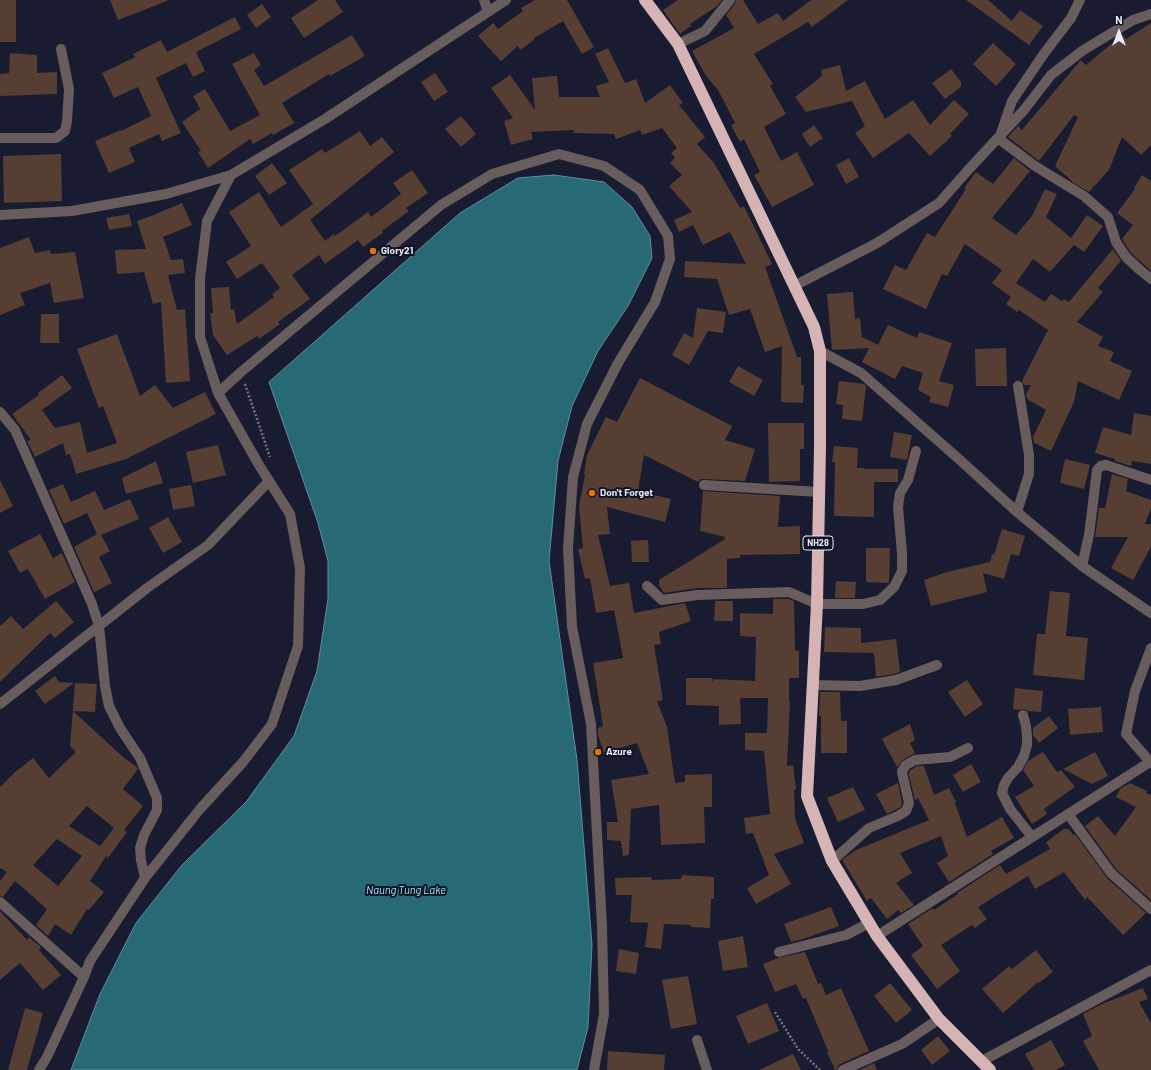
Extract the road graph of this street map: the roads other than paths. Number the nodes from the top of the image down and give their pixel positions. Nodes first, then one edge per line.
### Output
1 (484, 0) edge
2 (506, 0) edge
3 (645, 0) edge
4 (730, 0) edge
5 (1080, 0) edge
6 (488, 12) junction
7 (1151, 14) edge
8 (678, 44) junction
9 (60, 49) dead end
10 (0, 138) edge
11 (999, 138) junction
12 (231, 175) junction
13 (0, 215) edge
14 (1151, 279) edge
15 (794, 286) junction
16 (820, 351) junction
17 (1018, 386) dead end
18 (218, 393) junction
19 (0, 412) edge
20 (916, 451) dead end
21 (1151, 480) edge
22 (269, 481) junction
23 (704, 485) dead end
24 (819, 492) junction
25 (1017, 512) junction
26 (1082, 566) junction
27 (647, 586) dead end
28 (817, 604) junction
29 (1151, 613) edge
30 (99, 626) junction
31 (1151, 648) edge
32 (937, 665) dead end
33 (813, 685) junction
34 (0, 704) edge
35 (1023, 715) dead end
36 (968, 748) dead end
37 (1151, 763) edge
38 (1068, 814) junction
39 (1032, 837) junction
40 (832, 861) junction
41 (145, 878) junction
42 (0, 902) edge
43 (1151, 909) edge
44 (869, 923) junction
45 (877, 936) junction
46 (779, 952) dead end
47 (1151, 970) edge
48 (84, 977) junction
49 (939, 1018) junction
50 (697, 1040) dead end
51 (46, 1057) junction
52 (986, 1065) edge
53 (39, 1070) edge
54 (49, 1070) edge
55 (594, 1070) edge
56 (707, 1070) edge
57 (843, 1070) edge

1 - 6 street
2 - 6 street
3 - 8 highway, NH28
4 - 8 street
5 - 11 street
6 - 12 street
7 - 11 street
8 - 15 highway, NH28
9 - 10 street
11 - 14 street
11 - 15 street
12 - 13 street
12 - 18 street
15 - 16 highway, NH28
16 - 24 highway, NH28
16 - 25 street
17 - 25 street
18 - 22 street
18 - 55 street
19 - 30 street
20 - 28 street
21 - 26 street
22 - 30 street
22 - 41 street
23 - 24 street
24 - 28 highway, NH28
25 - 26 street
26 - 29 street
27 - 28 street
28 - 33 highway, NH28
30 - 34 street
30 - 41 street
31 - 37 street
32 - 33 street
33 - 40 highway, NH28
35 - 39 street
36 - 40 street
37 - 38 street
38 - 39 street
38 - 43 street
39 - 45 street
40 - 44 highway, NH28
41 - 48 street
42 - 48 street
44 - 45 highway, NH28
44 - 46 street
45 - 49 highway, NH28
47 - 52 street
48 - 51 street
49 - 52 highway, NH28
49 - 57 street
50 - 56 street
51 - 53 street
51 - 54 street

